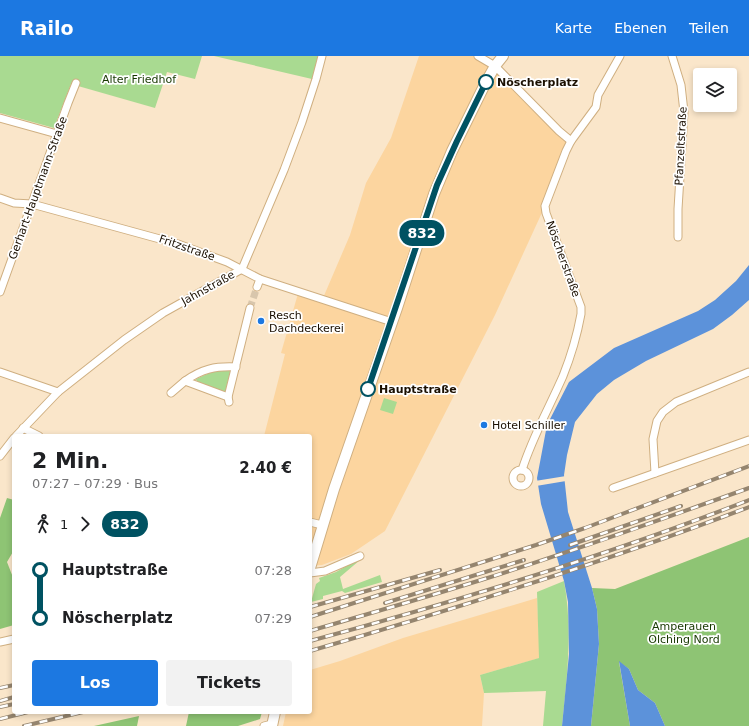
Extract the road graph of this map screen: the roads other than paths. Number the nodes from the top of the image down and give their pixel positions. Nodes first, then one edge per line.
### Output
1 (322, 56) edge
2 (478, 56) edge
3 (503, 56) edge
4 (620, 56) edge
5 (672, 56) edge
6 (495, 66) junction
7 (76, 84) dead end
8 (0, 118) edge
9 (57, 134) junction
10 (571, 141) junction
11 (0, 198) edge
12 (32, 204) junction
13 (678, 237) dead end
14 (242, 269) junction
15 (260, 279) junction
16 (257, 287) tunnel mouth
17 (0, 292) edge
18 (250, 308) tunnel mouth
19 (392, 322) junction
20 (236, 367) junction
21 (0, 372) edge
22 (749, 372) edge
23 (185, 381) junction
24 (58, 392) junction
25 (171, 393) dead end
26 (23, 428) junction
27 (18, 434) edge
28 (36, 434) edge
29 (749, 440) edge
30 (12, 441) edge
31 (0, 456) edge
32 (522, 470) dead end
33 (655, 473) junction
34 (613, 488) dead end
35 (312, 522) edge
36 (322, 525) junction
37 (360, 556) dead end
38 (312, 561) edge
39 (312, 573) edge
40 (12, 639) edge
41 (0, 642) edge
42 (274, 714) edge
43 (269, 725) edge

1 - 14 street, Jahnstraße
2 - 6 street
3 - 6 street
4 - 10 street, Nöscherstraße
5 - 13 street, Pfanzeltstraße
6 - 10 street
6 - 19 street
7 - 9 street, Gerhart-Hauptmann-Straße
8 - 9 street
9 - 12 street, Gerhart-Hauptmann-Straße
10 - 32 street, Nöscherstraße
11 - 12 street, Fritzstraße
12 - 14 street, Fritzstraße
12 - 17 street, Gerhart-Hauptmann-Straße
14 - 15 street, Fritzstraße
14 - 24 street, Jahnstraße
15 - 16 street
15 - 19 street, Fritzstraße
18 - 20 street
19 - 36 street
20 - 23 street
20 - 23 street
21 - 24 street
22 - 33 street
23 - 25 street
24 - 26 street, Jahnstraße
26 - 27 street, Jahnstraße
26 - 28 street
29 - 33 street
30 - 31 street, Jahnstraße
33 - 34 street
35 - 36 street
36 - 38 street
37 - 39 street
40 - 41 street
42 - 43 street

